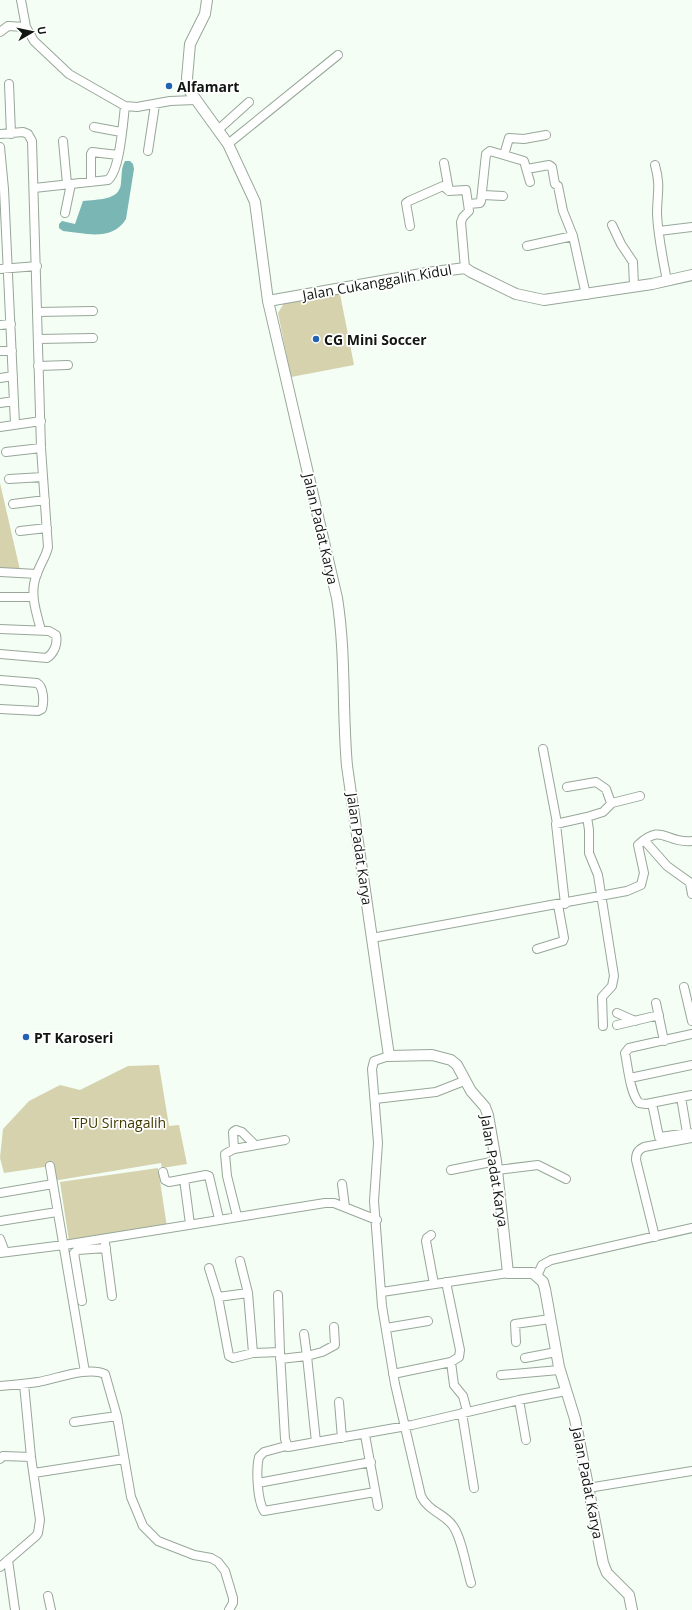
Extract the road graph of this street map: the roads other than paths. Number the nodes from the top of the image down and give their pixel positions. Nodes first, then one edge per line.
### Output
1 (21, 0) edge
2 (207, 0) edge
3 (26, 27) junction
4 (0, 32) edge
5 (338, 54) dead end
6 (8, 84) dead end
7 (195, 100) junction
8 (249, 102) dead end
9 (155, 105) junction
10 (125, 106) junction
11 (94, 127) dead end
12 (219, 129) junction
13 (121, 132) junction
14 (0, 134) edge
15 (11, 134) junction
16 (546, 135) dead end
17 (63, 141) dead end
18 (228, 144) junction
19 (0, 147) edge
20 (148, 151) dead end
21 (118, 155) junction
22 (504, 155) junction
23 (1, 161) edge
24 (444, 164) dead end
25 (655, 165) dead end
26 (527, 169) junction
27 (90, 182) junction
28 (530, 182) dead end
29 (69, 184) junction
30 (34, 188) junction
31 (2, 189) edge
32 (449, 191) junction
33 (483, 195) junction
34 (503, 196) dead end
35 (469, 204) junction
36 (65, 214) dead end
37 (3, 215) edge
38 (612, 225) dead end
39 (410, 226) dead end
40 (692, 227) edge
41 (659, 231) junction
42 (573, 236) junction
43 (3, 241) edge
44 (527, 246) dead end
45 (37, 266) junction
46 (465, 268) junction
47 (4, 269) edge
48 (692, 276) edge
49 (667, 281) junction
50 (634, 286) junction
51 (586, 295) junction
52 (9, 296) junction
53 (0, 297) edge
54 (268, 301) junction
55 (93, 311) dead end
56 (37, 312) junction
57 (10, 324) junction
58 (0, 325) edge
59 (93, 338) dead end
60 (38, 339) junction
61 (12, 351) junction
62 (0, 352) edge
63 (68, 365) dead end
64 (38, 366) junction
65 (13, 376) junction
66 (0, 378) edge
67 (14, 401) junction
68 (0, 403) edge
69 (41, 421) junction
70 (15, 424) junction
71 (0, 427) edge
72 (42, 448) junction
73 (6, 452) dead end
74 (43, 477) junction
75 (9, 479) dead end
76 (45, 500) junction
77 (13, 504) dead end
78 (47, 528) junction
79 (20, 531) dead end
80 (0, 572) edge
81 (37, 574) junction
82 (0, 597) edge
83 (34, 598) junction
84 (0, 629) edge
85 (41, 630) junction
86 (0, 654) edge
87 (0, 680) edge
88 (0, 709) edge
89 (543, 749) dead end
90 (567, 787) dead end
91 (640, 796) dead end
92 (611, 803) junction
93 (587, 817) junction
94 (557, 823) junction
95 (644, 840) junction
96 (692, 841) edge
97 (691, 883) edge
98 (692, 894) edge
99 (601, 897) junction
100 (561, 904) junction
101 (372, 938) junction
102 (537, 949) dead end
103 (684, 987) dead end
104 (656, 1003) dead end
105 (617, 1013) dead end
106 (658, 1015) junction
107 (635, 1021) junction
108 (692, 1021) edge
109 (617, 1025) dead end
110 (603, 1026) dead end
111 (692, 1034) edge
112 (664, 1041) junction
113 (389, 1056) junction
114 (692, 1065) edge
115 (630, 1078) junction
116 (464, 1080) junction
117 (692, 1095) edge
118 (681, 1097) junction
119 (375, 1099) junction
120 (652, 1103) junction
121 (690, 1134) edge
122 (285, 1140) dead end
123 (255, 1145) junction
124 (234, 1149) junction
125 (497, 1165) junction
126 (50, 1166) dead end
127 (451, 1170) dead end
128 (163, 1172) dead end
129 (184, 1179) junction
130 (566, 1179) dead end
131 (53, 1184) junction
132 (342, 1184) dead end
133 (0, 1193) edge
134 (345, 1207) junction
135 (57, 1212) junction
136 (237, 1216) junction
137 (219, 1219) junction
138 (376, 1220) junction
139 (0, 1221) edge
140 (190, 1224) junction
141 (692, 1228) edge
142 (431, 1235) dead end
143 (655, 1237) junction
144 (105, 1238) junction
145 (0, 1239) edge
146 (64, 1245) junction
147 (106, 1248) junction
148 (3, 1252) edge
149 (240, 1261) dead end
150 (208, 1268) dead end
151 (508, 1274) junction
152 (538, 1276) junction
153 (446, 1282) junction
154 (434, 1284) junction
155 (382, 1292) junction
156 (248, 1293) junction
157 (278, 1295) dead end
158 (112, 1296) dead end
159 (218, 1297) junction
160 (82, 1301) dead end
161 (550, 1319) junction
162 (428, 1321) dead end
163 (334, 1327) dead end
164 (386, 1328) junction
165 (304, 1334) dead end
166 (516, 1342) dead end
167 (556, 1352) junction
168 (253, 1353) junction
169 (280, 1355) junction
170 (307, 1356) junction
171 (525, 1358) dead end
172 (451, 1362) junction
173 (559, 1370) junction
174 (85, 1372) junction
175 (393, 1374) junction
176 (501, 1375) dead end
177 (24, 1384) junction
178 (0, 1386) edge
179 (566, 1391) junction
180 (519, 1400) junction
181 (339, 1402) dead end
182 (465, 1412) junction
183 (117, 1416) junction
184 (74, 1422) dead end
185 (403, 1426) junction
186 (365, 1435) junction
187 (342, 1438) junction
188 (526, 1440) dead end
189 (316, 1442) junction
190 (286, 1446) junction
191 (31, 1457) junction
192 (0, 1459) edge
193 (124, 1459) junction
194 (371, 1462) junction
195 (692, 1470) edge
196 (34, 1473) junction
197 (258, 1483) junction
198 (474, 1488) dead end
199 (588, 1488) junction
200 (375, 1492) junction
201 (378, 1506) dead end
202 (8, 1560) junction
203 (0, 1566) edge
204 (471, 1583) dead end
205 (48, 1596) dead end
206 (15, 1610) edge
207 (52, 1610) edge
208 (229, 1610) edge
209 (632, 1610) edge

1 - 3 street
2 - 7 street, Jalan Padat Karya
3 - 4 street
3 - 10 street
5 - 18 street
6 - 15 street
7 - 9 street
7 - 12 street, Jalan Padat Karya
8 - 12 street
9 - 10 street
9 - 20 street
10 - 13 street
11 - 13 street
12 - 18 street, Jalan Padat Karya
13 - 21 street
14 - 15 street
15 - 30 street
16 - 22 street
17 - 29 street
18 - 54 street, Jalan Padat Karya
19 - 23 street
21 - 27 street
21 - 27 street
22 - 26 street
22 - 33 street
23 - 31 street
24 - 32 street
25 - 41 street
26 - 28 street
26 - 42 street
27 - 29 street
29 - 30 street
29 - 36 street
30 - 45 street
31 - 37 street
32 - 35 street
32 - 39 street
33 - 34 street
33 - 35 street
35 - 46 street
37 - 43 street
38 - 50 street
40 - 41 street
41 - 49 street
42 - 44 street
42 - 51 street
43 - 47 street
45 - 47 street
45 - 56 street
46 - 51 street, Jalan Cukanggalih Kidul
46 - 54 street, Jalan Cukanggalih Kidul
47 - 52 street
48 - 49 street, Jalan Cukanggalih Kidul
49 - 50 street, Jalan Cukanggalih Kidul
50 - 51 street, Jalan Cukanggalih Kidul
52 - 53 street
52 - 57 street
54 - 101 street, Jalan Padat Karya
55 - 56 street
56 - 60 street
57 - 58 street
57 - 61 street
59 - 60 street
60 - 64 street
61 - 62 street
61 - 65 street
63 - 64 street
64 - 69 street
65 - 66 street
65 - 67 street
67 - 68 street
67 - 70 street
69 - 70 street
69 - 72 street
70 - 71 street
72 - 73 street
72 - 74 street
74 - 75 street
74 - 76 street
76 - 77 street
76 - 78 street
78 - 79 street
78 - 81 street
80 - 81 street
81 - 83 street
82 - 83 street
83 - 85 street
84 - 85 street
85 - 86 street
87 - 88 street
89 - 94 street
90 - 92 street
91 - 92 street
92 - 93 street
93 - 94 street
93 - 99 street
94 - 100 street
95 - 96 street
95 - 97 street
95 - 99 street
97 - 98 street
99 - 100 street
99 - 110 street
100 - 101 street
100 - 102 street
101 - 113 street, Jalan Padat Karya
103 - 108 street
104 - 106 street
105 - 107 street
106 - 107 street
106 - 112 street
107 - 109 street
111 - 112 street
112 - 115 street
113 - 116 street, Jalan Padat Karya
113 - 119 street
114 - 115 street
115 - 120 street
116 - 119 street
116 - 125 street, Jalan Padat Karya
117 - 118 street
118 - 120 street
118 - 121 street
119 - 138 street
120 - 121 street
121 - 143 street
122 - 123 street
123 - 124 street
123 - 124 street
124 - 136 street
125 - 127 street
125 - 130 street
125 - 151 street, Jalan Padat Karya
126 - 131 street
128 - 129 street
129 - 137 street
129 - 140 street
131 - 133 street
131 - 135 street
132 - 134 street
134 - 136 street
134 - 138 street
135 - 139 street
135 - 146 street
136 - 137 street
137 - 140 street
138 - 155 street
140 - 144 street
141 - 143 street
142 - 154 street
143 - 152 street
144 - 146 street
144 - 147 street
145 - 148 street
146 - 148 street
146 - 174 street
147 - 158 street
147 - 160 street
149 - 156 street
150 - 159 street
151 - 152 street
151 - 153 street
152 - 161 street, Jalan Padat Karya
153 - 154 street
153 - 172 street
154 - 155 street
155 - 164 street
156 - 159 street
156 - 168 street
157 - 169 street
159 - 168 street
161 - 166 street
161 - 167 street, Jalan Padat Karya
162 - 164 street
163 - 170 street
164 - 175 street
165 - 170 street
167 - 171 street
167 - 173 street, Jalan Padat Karya
168 - 169 street
169 - 170 street
169 - 190 street
170 - 189 street
172 - 175 street
172 - 182 street
173 - 176 street
173 - 179 street, Jalan Padat Karya
174 - 177 street
174 - 183 street
175 - 185 street
177 - 178 street
177 - 191 street
179 - 180 street
179 - 199 street, Jalan Padat Karya
180 - 182 street
180 - 188 street
181 - 187 street
182 - 185 street
182 - 198 street
183 - 184 street
183 - 193 street
185 - 186 street
185 - 204 street
186 - 187 street
186 - 194 street
187 - 189 street
189 - 190 street
190 - 197 street
191 - 192 street
191 - 196 street
193 - 196 street
193 - 208 street
194 - 197 street
194 - 200 street
195 - 199 street
196 - 202 street
197 - 200 street
199 - 209 street, Jalan Padat Karya
200 - 201 street
202 - 203 street
202 - 206 street
205 - 207 street

